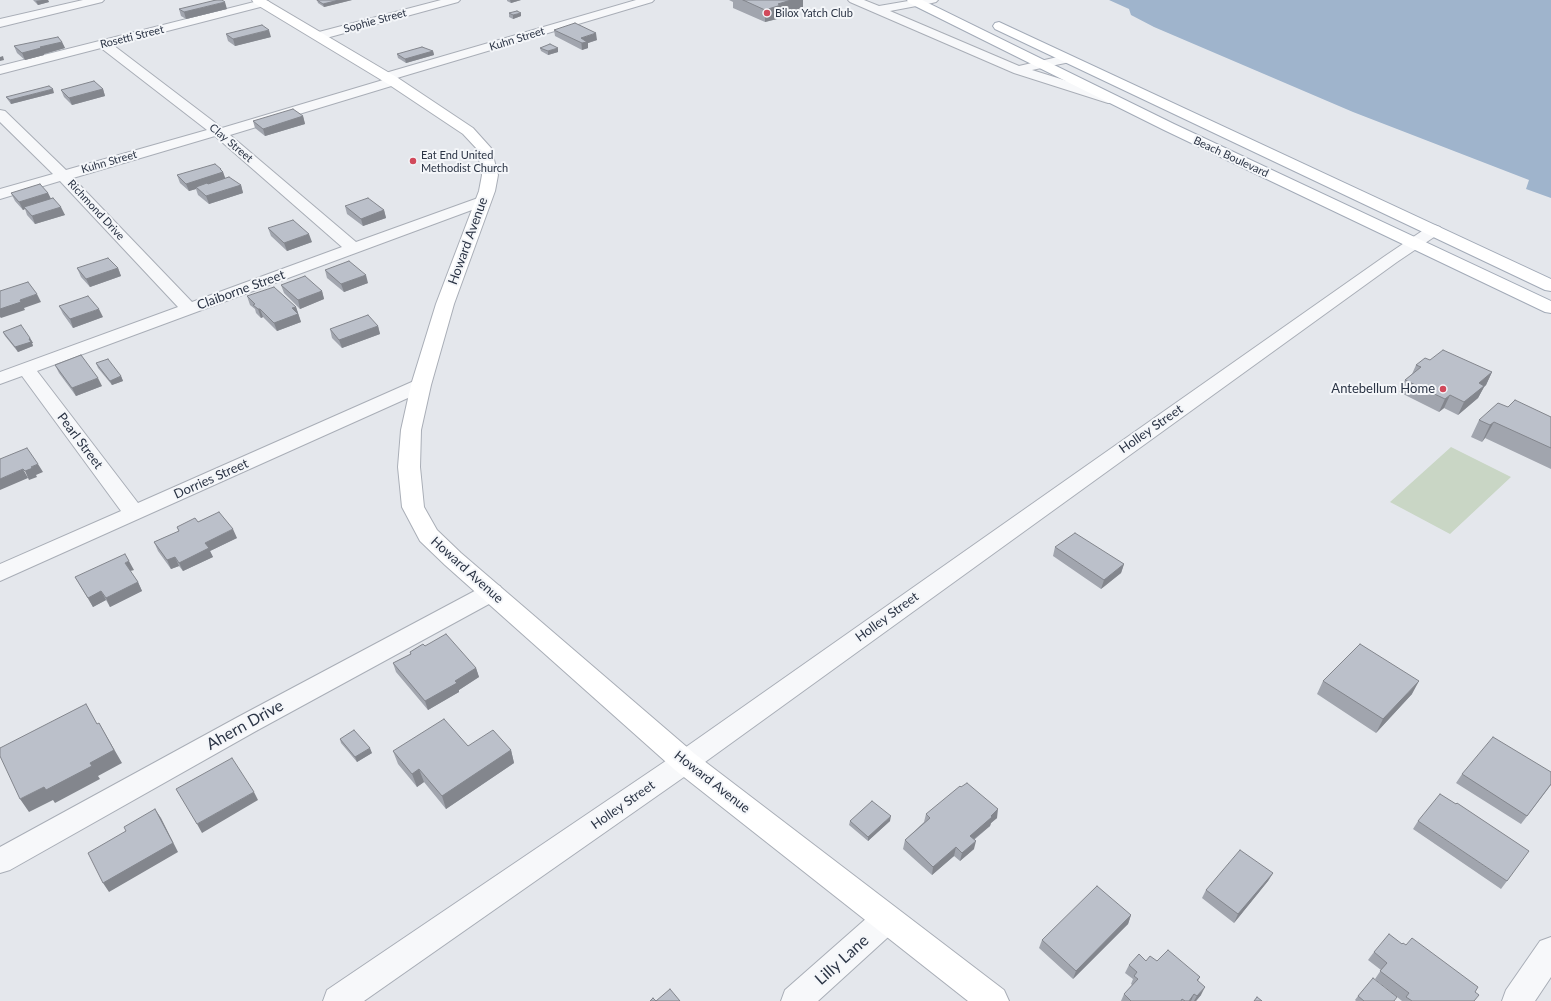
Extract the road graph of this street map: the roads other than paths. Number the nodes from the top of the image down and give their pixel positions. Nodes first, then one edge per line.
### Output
1 (98, 0) edge
2 (454, 0) edge
3 (617, 0) edge
4 (648, 0) edge
5 (854, 0) edge
6 (922, 1) edge
7 (261, 2) edge
8 (629, 6) junction
9 (878, 10) junction
10 (988, 21) dead end
11 (0, 23) edge
12 (319, 36) junction
13 (104, 44) junction
14 (1066, 58) junction
15 (1042, 64) junction
16 (0, 70) edge
17 (1018, 70) junction
18 (390, 79) junction
19 (1118, 102) junction
20 (0, 114) edge
21 (218, 132) junction
22 (63, 176) junction
23 (0, 194) edge
24 (483, 201) junction
25 (1434, 230) junction
26 (1414, 242) junction
27 (354, 248) junction
28 (1551, 286) edge
29 (1551, 308) edge
30 (188, 309) junction
31 (26, 369) junction
32 (0, 378) edge
33 (421, 385) junction
34 (134, 513) junction
35 (0, 573) edge
36 (492, 592) junction
37 (685, 762) junction
38 (0, 861) edge
39 (887, 919) junction
40 (1551, 951) edge
41 (338, 1001) edge
42 (796, 1001) edge
43 (993, 1001) edge
44 (1516, 1001) edge

1 - 11 street
2 - 12 street, Sophie Street
3 - 8 street
4 - 8 street, Kuhn Street
5 - 9 street
6 - 9 street
6 - 15 main road, Beach Boulevard
7 - 12 main road, Howard Avenue
7 - 13 street, Rosetti Street
8 - 18 street, Kuhn Street
9 - 17 street
10 - 14 main road, Beach Boulevard
12 - 18 main road, Howard Avenue
13 - 16 street, Rosetti Street
13 - 21 street, Clay Street
14 - 15 street
14 - 25 main road, Beach Boulevard
15 - 17 street
15 - 19 main road, Beach Boulevard
17 - 19 street
18 - 21 street, Kuhn Street
18 - 24 main road, Howard Avenue
19 - 26 main road, Beach Boulevard
20 - 22 street, Richmond Drive
21 - 22 street, Kuhn Street
21 - 27 street, Clay Street
22 - 23 street, Kuhn Street
22 - 30 street, Richmond Drive
24 - 27 street, Claiborne Street
24 - 33 main road, Howard Avenue
25 - 26 street, Holley Street
25 - 28 main road, Beach Boulevard
26 - 29 main road, Beach Boulevard
26 - 37 street, Holley Street
27 - 30 street, Claiborne Street
30 - 31 street, Claiborne Street
31 - 32 street, Claiborne Street
31 - 34 street, Pearl Street
33 - 34 street, Dorries Street
33 - 36 main road, Howard Avenue
34 - 35 street, Dorries Street
36 - 37 main road, Howard Avenue
36 - 38 street, Ahern Drive
37 - 39 main road, Howard Avenue
37 - 41 street, Holley Street
39 - 42 street, Lilly Lane
39 - 43 main road, Howard Avenue
40 - 44 street

